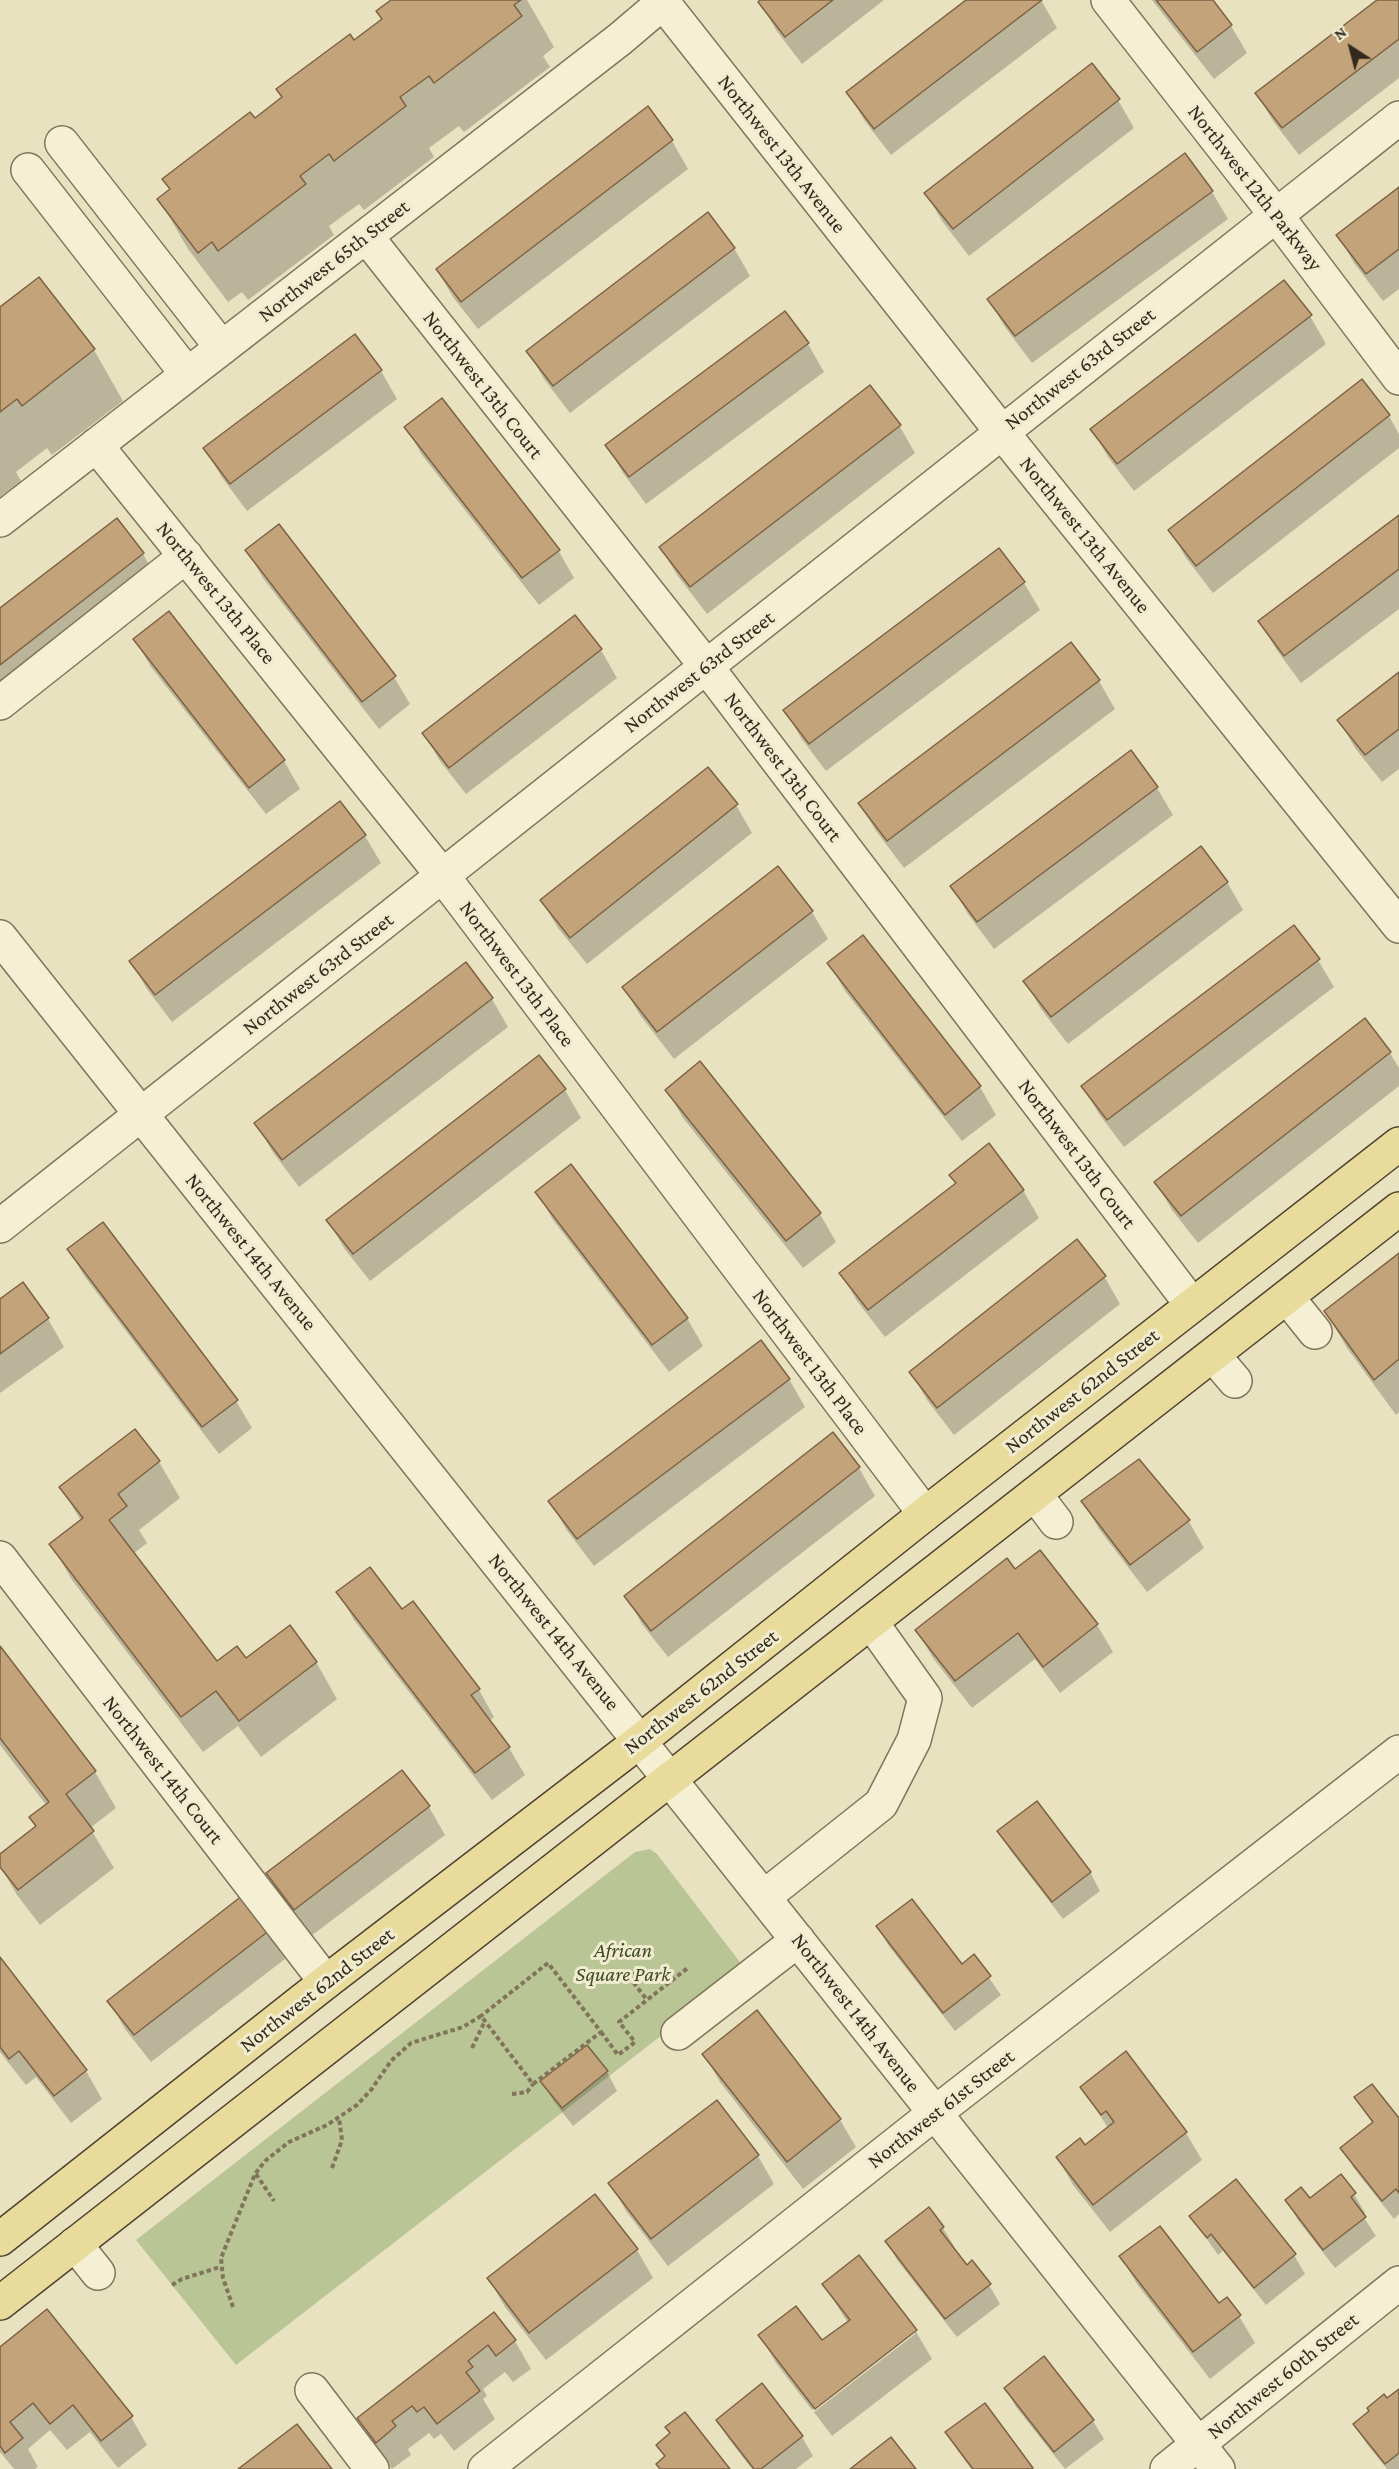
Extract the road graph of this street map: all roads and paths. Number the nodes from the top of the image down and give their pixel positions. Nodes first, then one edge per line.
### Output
1 (1108, 0) edge
2 (663, 1) edge
3 (1399, 118) edge
4 (62, 143) dead end
5 (28, 170) dead end
6 (1276, 215) junction
7 (366, 236) junction
8 (222, 348) junction
9 (187, 374) junction
10 (1399, 378) edge
11 (1001, 431) junction
12 (96, 445) junction
13 (0, 519) edge
14 (186, 556) junction
15 (706, 666) junction
16 (0, 703) edge
17 (442, 875) junction
18 (1399, 927) edge
19 (0, 937) edge
20 (141, 1114) junction
21 (1399, 1144) edge
22 (1397, 1213) edge
23 (0, 1226) edge
24 (1287, 1297) junction
25 (1192, 1305) junction
26 (1315, 1332) dead end
27 (1213, 1354) junction
28 (1235, 1381) dead end
29 (1035, 1494) junction
30 (925, 1514) junction
31 (1056, 1522) dead end
32 (0, 1558) edge
33 (871, 1622) junction
34 (640, 1741) junction
35 (1399, 1752) edge
36 (670, 1778) junction
37 (764, 1897) junction
38 (798, 1940) junction
39 (689, 1967) dead end
40 (637, 1972) dead end
41 (326, 1982) junction
42 (647, 2000) junction
43 (481, 2016) junction
44 (485, 2021) junction
45 (601, 2032) junction
46 (678, 2033) dead end
47 (472, 2049) dead end
48 (533, 2084) junction
49 (512, 2094) dead end
50 (935, 2114) junction
51 (339, 2118) junction
52 (332, 2168) dead end
53 (255, 2174) junction
54 (274, 2201) dead end
55 (0, 2239) edge
56 (75, 2244) junction
57 (220, 2267) junction
58 (99, 2273) dead end
59 (1399, 2283) edge
60 (172, 2285) dead end
61 (0, 2303) edge
62 (233, 2307) dead end
63 (312, 2390) dead end
64 (1208, 2457) edge
65 (372, 2469) edge
66 (484, 2469) edge
67 (1167, 2469) edge

1 - 6 street, Northwest 12th Parkway
2 - 7 street, Northwest 65th Street
2 - 11 street, Northwest 13th Avenue
3 - 6 street, Northwest 63rd Street
4 - 8 street
5 - 9 street
6 - 10 street, Northwest 12th Parkway
6 - 11 street, Northwest 63rd Street
7 - 8 street, Northwest 65th Street
7 - 15 street, Northwest 13th Court
8 - 9 street, Northwest 65th Street
9 - 12 street, Northwest 65th Street
11 - 15 street, Northwest 63rd Street
11 - 18 street, Northwest 13th Avenue
12 - 13 street, Northwest 65th Street
12 - 14 street, Northwest 13th Place
14 - 16 street
14 - 17 street, Northwest 13th Place
15 - 17 street, Northwest 63rd Street
15 - 25 street, Northwest 13th Court
17 - 20 street, Northwest 63rd Street
17 - 30 street, Northwest 13th Place
19 - 20 street, Northwest 14th Avenue
20 - 23 street, Northwest 63rd Street
20 - 34 street, Northwest 14th Avenue
21 - 25 main road, Northwest 62nd Street
22 - 24 main road
24 - 26 street
24 - 27 main road
25 - 30 main road, Northwest 62nd Street
27 - 28 street
27 - 29 main road
29 - 31 street
29 - 33 main road
30 - 34 main road, Northwest 62nd Street
32 - 41 street, Northwest 14th Court
33 - 36 main road
33 - 37 street
34 - 36 street, Northwest 14th Avenue
34 - 41 main road, Northwest 62nd Street
35 - 50 street, Northwest 61st Street
36 - 37 street, Northwest 14th Avenue
36 - 56 main road
37 - 38 street, Northwest 14th Avenue
38 - 46 street
38 - 50 street, Northwest 14th Avenue
39 - 42 path
40 - 42 path
41 - 55 main road, Northwest 62nd Street
42 - 45 path
43 - 44 path
43 - 45 path
43 - 51 path
44 - 47 path
44 - 48 path
45 - 48 path
48 - 49 path
50 - 64 street, Northwest 14th Avenue
50 - 66 street, Northwest 61st Street
51 - 52 path
51 - 53 path
53 - 54 path
53 - 57 path
56 - 58 street
56 - 61 main road
57 - 60 path
57 - 62 path
59 - 64 street, Northwest 60th Street
63 - 65 street
64 - 67 street, Northwest 60th Street

